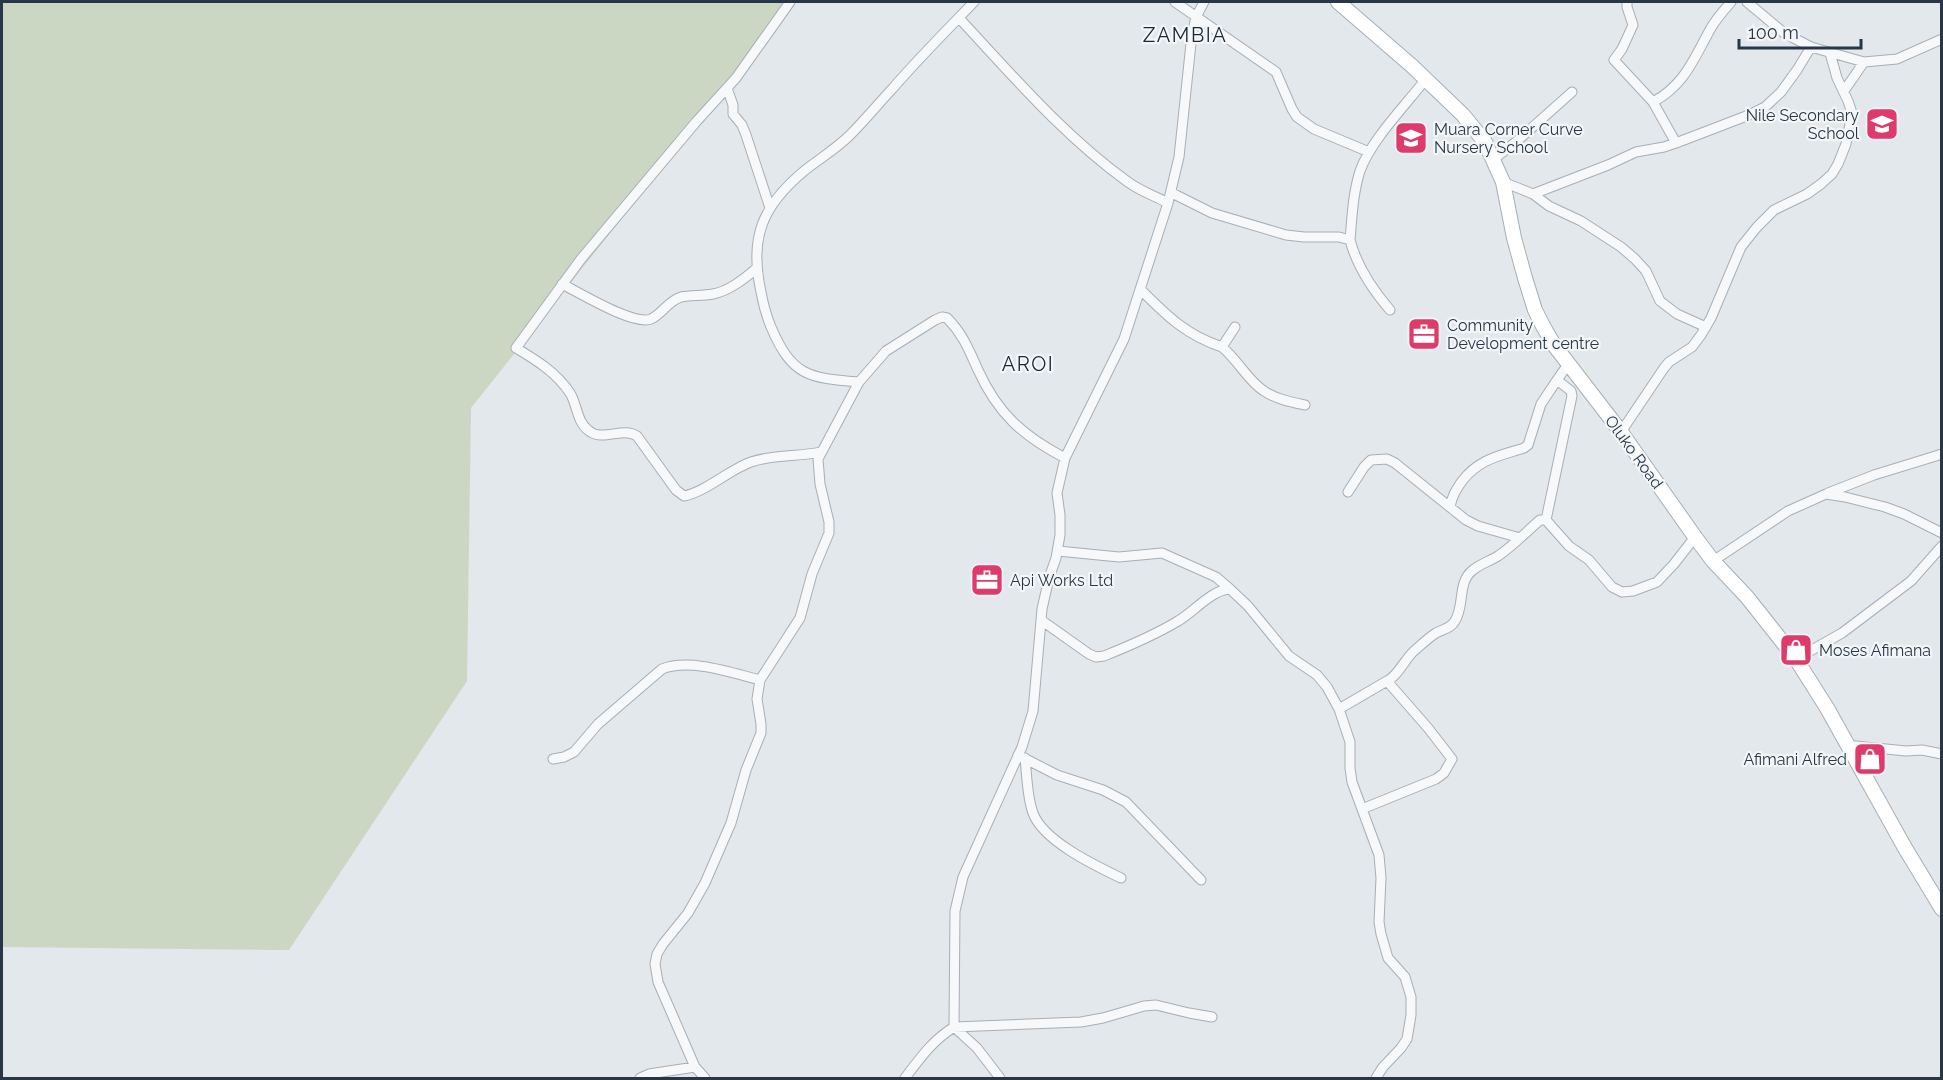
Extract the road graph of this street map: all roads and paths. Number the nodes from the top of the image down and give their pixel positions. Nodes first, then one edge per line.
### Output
1 (790, 2) edge
2 (974, 2) edge
3 (1175, 2) edge
4 (1204, 2) edge
5 (1338, 2) edge
6 (1627, 2) edge
7 (1731, 2) edge
8 (1747, 2) edge
9 (1196, 17) junction
10 (959, 18) junction
11 (1941, 39) edge
12 (1810, 47) junction
13 (1830, 53) junction
14 (1864, 62) junction
15 (1425, 80) junction
16 (727, 88) junction
17 (1844, 91) junction
18 (1572, 92) dead end
19 (1653, 102) junction
20 (1676, 143) junction
21 (1369, 152) junction
22 (1494, 159) junction
23 (1503, 182) junction
24 (1172, 193) junction
25 (1533, 194) junction
26 (1168, 203) junction
27 (770, 208) junction
28 (1350, 240) junction
29 (757, 268) junction
30 (562, 284) junction
31 (1140, 289) junction
32 (1390, 310) dead end
33 (1234, 327) dead end
34 (1706, 327) junction
35 (1222, 347) junction
36 (1569, 363) junction
37 (1557, 380) junction
38 (859, 382) junction
39 (1305, 405) dead end
40 (1621, 432) junction
41 (821, 452) junction
42 (1941, 454) edge
43 (1065, 458) junction
44 (1348, 492) dead end
45 (1826, 494) junction
46 (1450, 507) junction
47 (1546, 520) junction
48 (1941, 533) edge
49 (1695, 537) junction
50 (1520, 538) junction
51 (1941, 546) edge
52 (1058, 551) junction
53 (1713, 561) junction
54 (1230, 589) junction
55 (1041, 620) junction
56 (1796, 660) junction
57 (760, 680) junction
58 (1387, 681) junction
59 (1339, 709) junction
60 (1846, 745) junction
61 (1941, 754) edge
62 (1022, 757) junction
63 (553, 759) dead end
64 (1362, 809) junction
65 (1121, 878) dead end
66 (1201, 880) dead end
67 (1941, 909) edge
68 (1212, 1017) dead end
69 (954, 1027) junction
70 (695, 1067) junction
71 (640, 1078) edge
72 (705, 1078) edge
73 (905, 1078) edge
74 (1000, 1078) edge
75 (1376, 1078) edge

1 - 16 street
2 - 10 street
3 - 9 street
4 - 9 street
5 - 15 main road, Oluko Road
6 - 19 street
7 - 19 street
8 - 12 street
9 - 21 street
9 - 24 street
10 - 26 street
10 - 27 street
11 - 14 street
12 - 13 street
12 - 20 street
13 - 14 street
13 - 17 street
14 - 17 street
15 - 21 street
15 - 22 main road, Oluko Road
16 - 27 street
16 - 30 street
17 - 34 street
18 - 22 street
19 - 20 street
20 - 25 street
21 - 28 street
22 - 23 main road, Oluko Road
23 - 25 street
23 - 36 main road, Oluko Road
24 - 26 street
24 - 28 street
25 - 34 street
26 - 31 street
27 - 29 street
28 - 32 street
29 - 30 street
29 - 38 street
30 - 41 street
31 - 35 street
31 - 43 street
33 - 35 street
34 - 40 street
35 - 39 street
36 - 37 street
36 - 40 main road, Oluko Road
37 - 46 street
37 - 47 street
38 - 41 street
38 - 43 street
40 - 49 main road, Oluko Road
41 - 57 street
42 - 45 street
43 - 52 street
44 - 46 street
45 - 48 street
45 - 53 street
46 - 50 street
47 - 49 street
47 - 50 street
49 - 53 main road, Oluko Road
50 - 58 street
51 - 56 street
52 - 54 street
52 - 55 street
53 - 56 main road, Oluko Road
54 - 55 street
54 - 59 street
55 - 62 street
56 - 60 main road, Oluko Road
57 - 63 street
57 - 70 street
58 - 59 street
58 - 64 street
59 - 64 street
60 - 61 street
60 - 67 main road, Oluko Road
62 - 65 street
62 - 66 street
62 - 69 street
64 - 75 street
68 - 69 street
69 - 73 street
69 - 74 street
70 - 71 street
70 - 72 street

